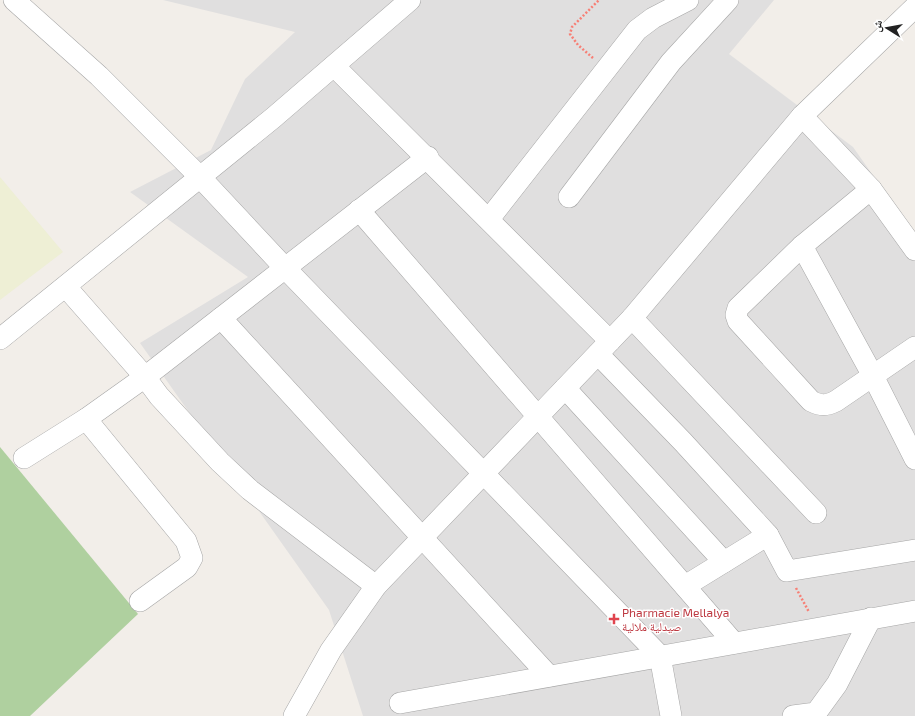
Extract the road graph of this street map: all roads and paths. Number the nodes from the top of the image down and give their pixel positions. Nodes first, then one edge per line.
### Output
1 (14, 0) edge
2 (410, 0) edge
3 (598, 0) edge
4 (688, 0) edge
5 (728, 0) edge
6 (915, 7) edge
7 (334, 66) junction
8 (606, 70) junction
9 (802, 116) junction
10 (428, 157) junction
11 (200, 177) junction
12 (871, 189) junction
13 (569, 197) dead end
14 (359, 210) junction
15 (489, 219) junction
16 (802, 246) junction
17 (915, 250) edge
18 (285, 268) junction
19 (66, 287) junction
20 (221, 318) junction
21 (632, 318) junction
22 (0, 339) edge
23 (604, 347) junction
24 (915, 347) edge
25 (874, 376) junction
26 (145, 377) junction
27 (565, 388) junction
28 (538, 416) junction
29 (86, 419) junction
30 (24, 458) dead end
31 (915, 459) edge
32 (483, 474) junction
33 (816, 513) dead end
34 (768, 535) junction
35 (422, 537) junction
36 (915, 550) edge
37 (724, 562) junction
38 (787, 571) junction
39 (376, 586) junction
40 (685, 586) junction
41 (140, 601) dead end
42 (915, 611) edge
43 (871, 618) junction
44 (817, 628) junction
45 (734, 643) junction
46 (660, 656) junction
47 (549, 676) junction
48 (400, 703) dead end
49 (815, 715) edge
50 (294, 716) edge
51 (670, 716) edge
52 (793, 716) edge

1 - 11 street
2 - 7 street
3 - 8 path
4 - 8 street
5 - 13 street
6 - 9 street
7 - 10 street
7 - 11 street
8 - 15 street
9 - 12 street
9 - 21 street
10 - 14 street
10 - 15 street
11 - 18 street
11 - 19 street
12 - 16 street
12 - 17 street
14 - 18 street
14 - 28 street
15 - 23 street
16 - 25 street
16 - 25 street
18 - 20 street
18 - 32 street
19 - 22 street
19 - 26 street
20 - 26 street
20 - 35 street
21 - 23 street
21 - 33 street
23 - 27 street
23 - 34 street
24 - 25 street
25 - 31 street
26 - 29 street
26 - 39 street
27 - 28 street
27 - 37 street
28 - 32 street
28 - 40 street
29 - 30 street
29 - 41 street
32 - 35 street
32 - 46 street
34 - 37 street
34 - 38 street
35 - 39 street
35 - 47 street
36 - 38 street
37 - 40 street
38 - 44 path
39 - 50 street
40 - 45 street
42 - 43 street
43 - 44 street
43 - 49 street
44 - 45 street
45 - 46 street
46 - 47 street
46 - 51 street
47 - 48 street
49 - 52 street

